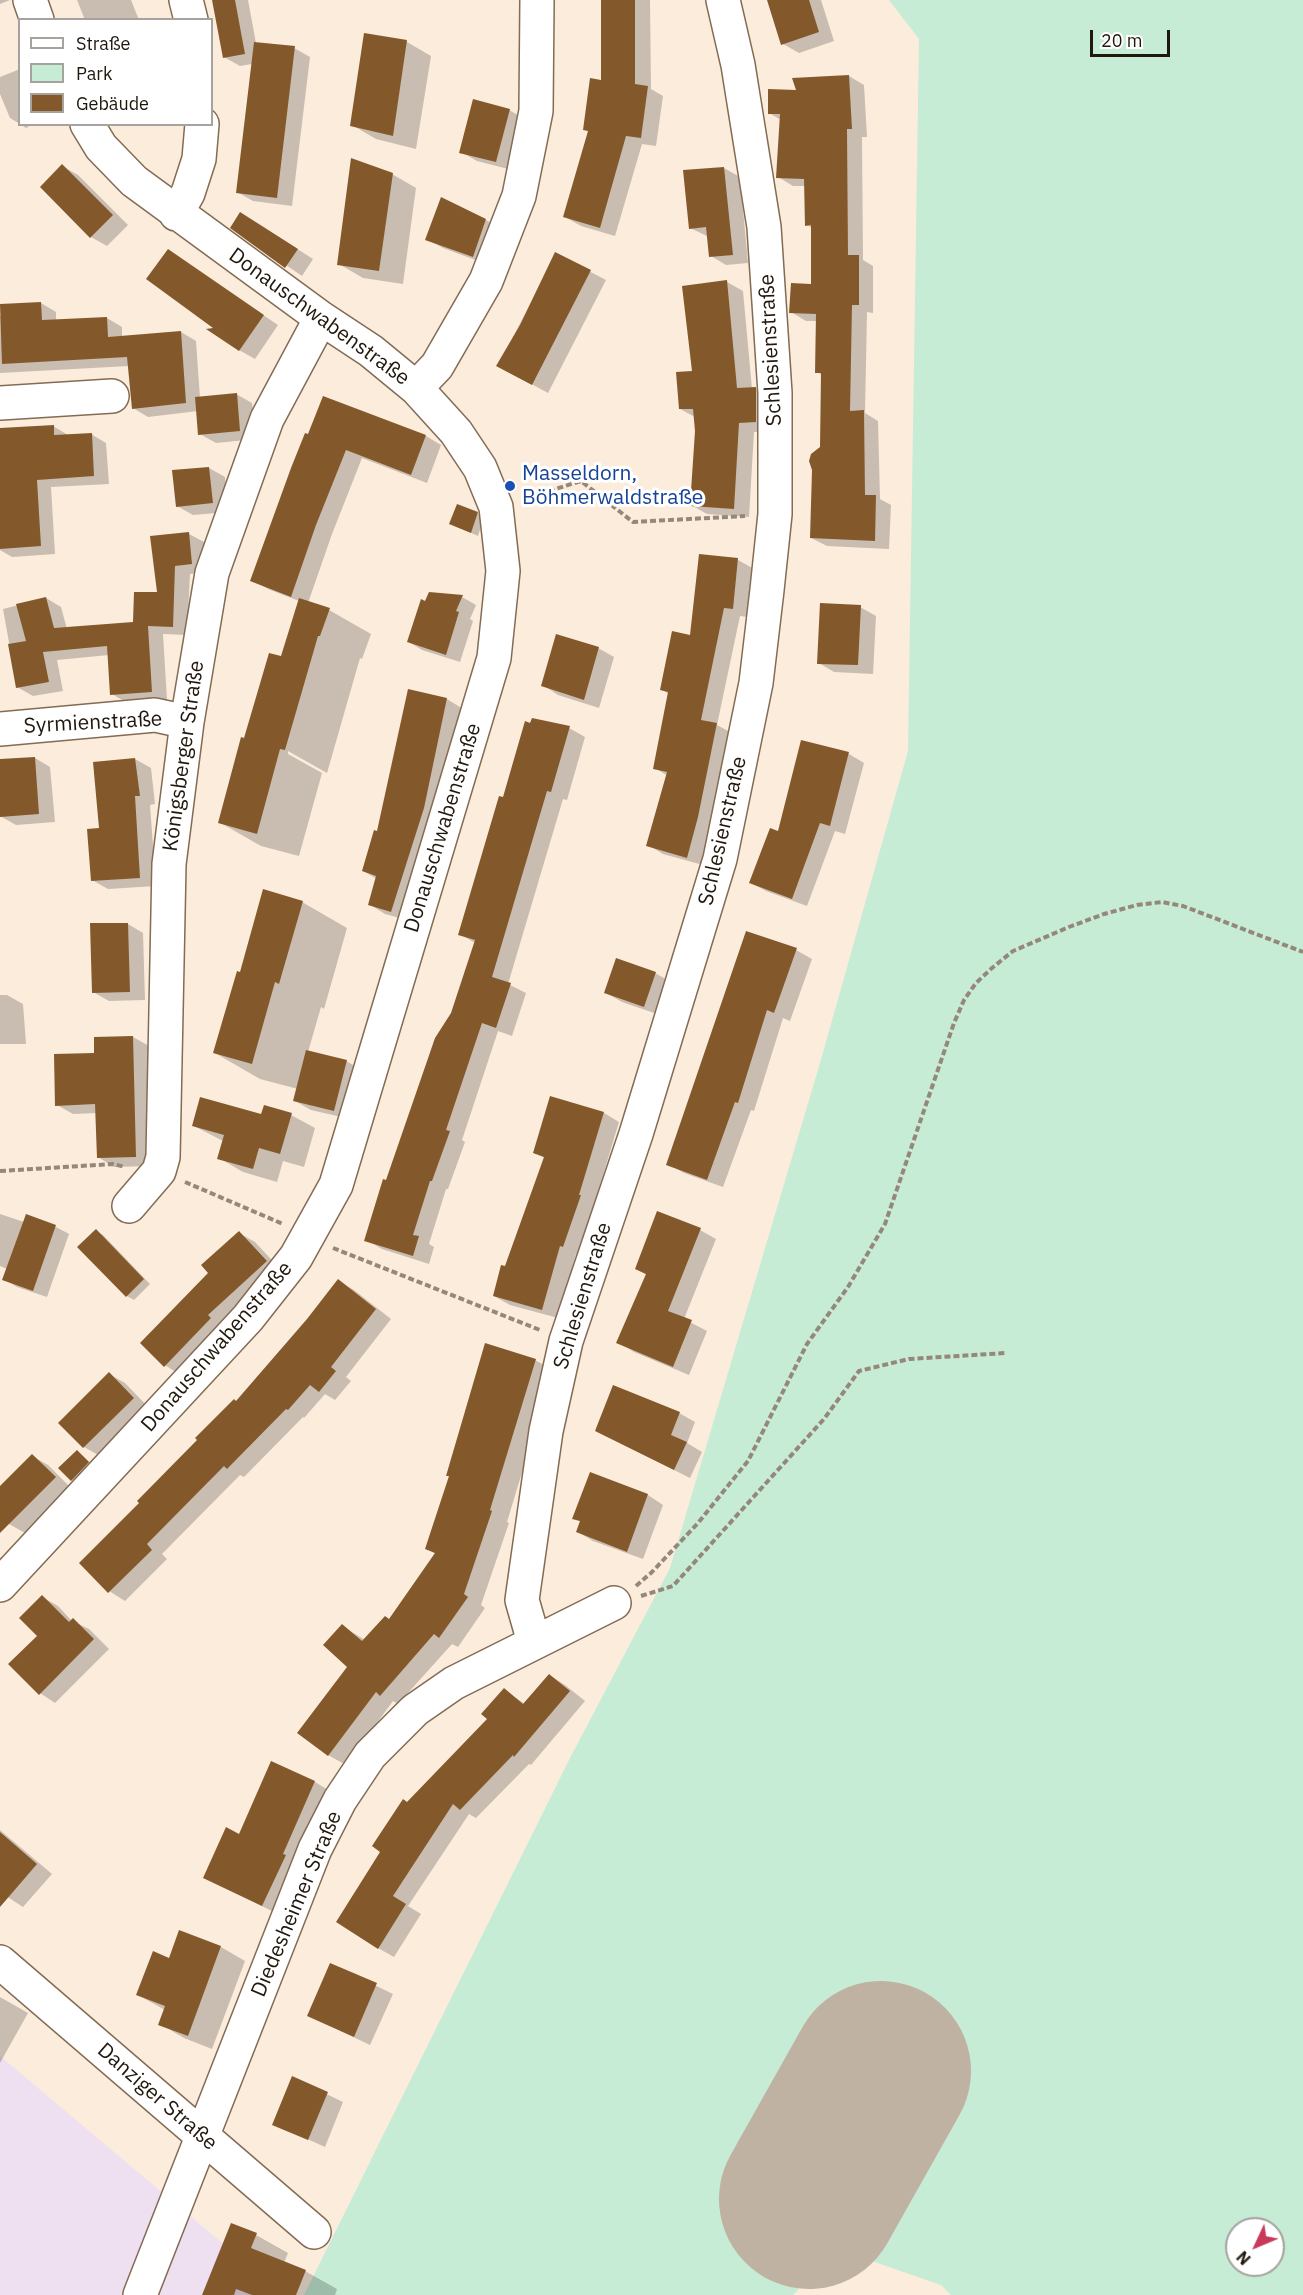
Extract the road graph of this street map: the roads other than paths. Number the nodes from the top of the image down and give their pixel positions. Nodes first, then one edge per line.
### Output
1 (30, 0) edge
2 (186, 0) edge
3 (537, 0) edge
4 (723, 0) edge
5 (36, 18) edge
6 (190, 18) edge
7 (88, 126) edge
8 (202, 126) edge
9 (176, 214) junction
10 (321, 318) junction
11 (416, 388) junction
12 (112, 396) dead end
13 (0, 403) edge
14 (187, 722) junction
15 (0, 729) edge
16 (129, 1206) dead end
17 (0, 1585) edge
18 (614, 1603) road end
19 (534, 1642) junction
20 (0, 1962) edge
21 (203, 2137) junction
22 (314, 2232) dead end
23 (140, 2295) edge

1 - 5 street
2 - 6 street
3 - 11 street
4 - 19 street, Schlesienstraße
7 - 9 street, Donauschwabenstraße
8 - 9 street
9 - 10 street, Donauschwabenstraße
10 - 11 street, Donauschwabenstraße
10 - 14 street, Königsberger Straße
11 - 17 street, Donauschwabenstraße
12 - 13 street
14 - 15 street, Syrmienstraße
14 - 16 street, Königsberger Straße
18 - 19 street, Diedesheimer Straße
19 - 21 street, Diedesheimer Straße
20 - 21 street, Danziger Straße
21 - 22 street, Danziger Straße
21 - 23 street, Diedesheimer Straße

